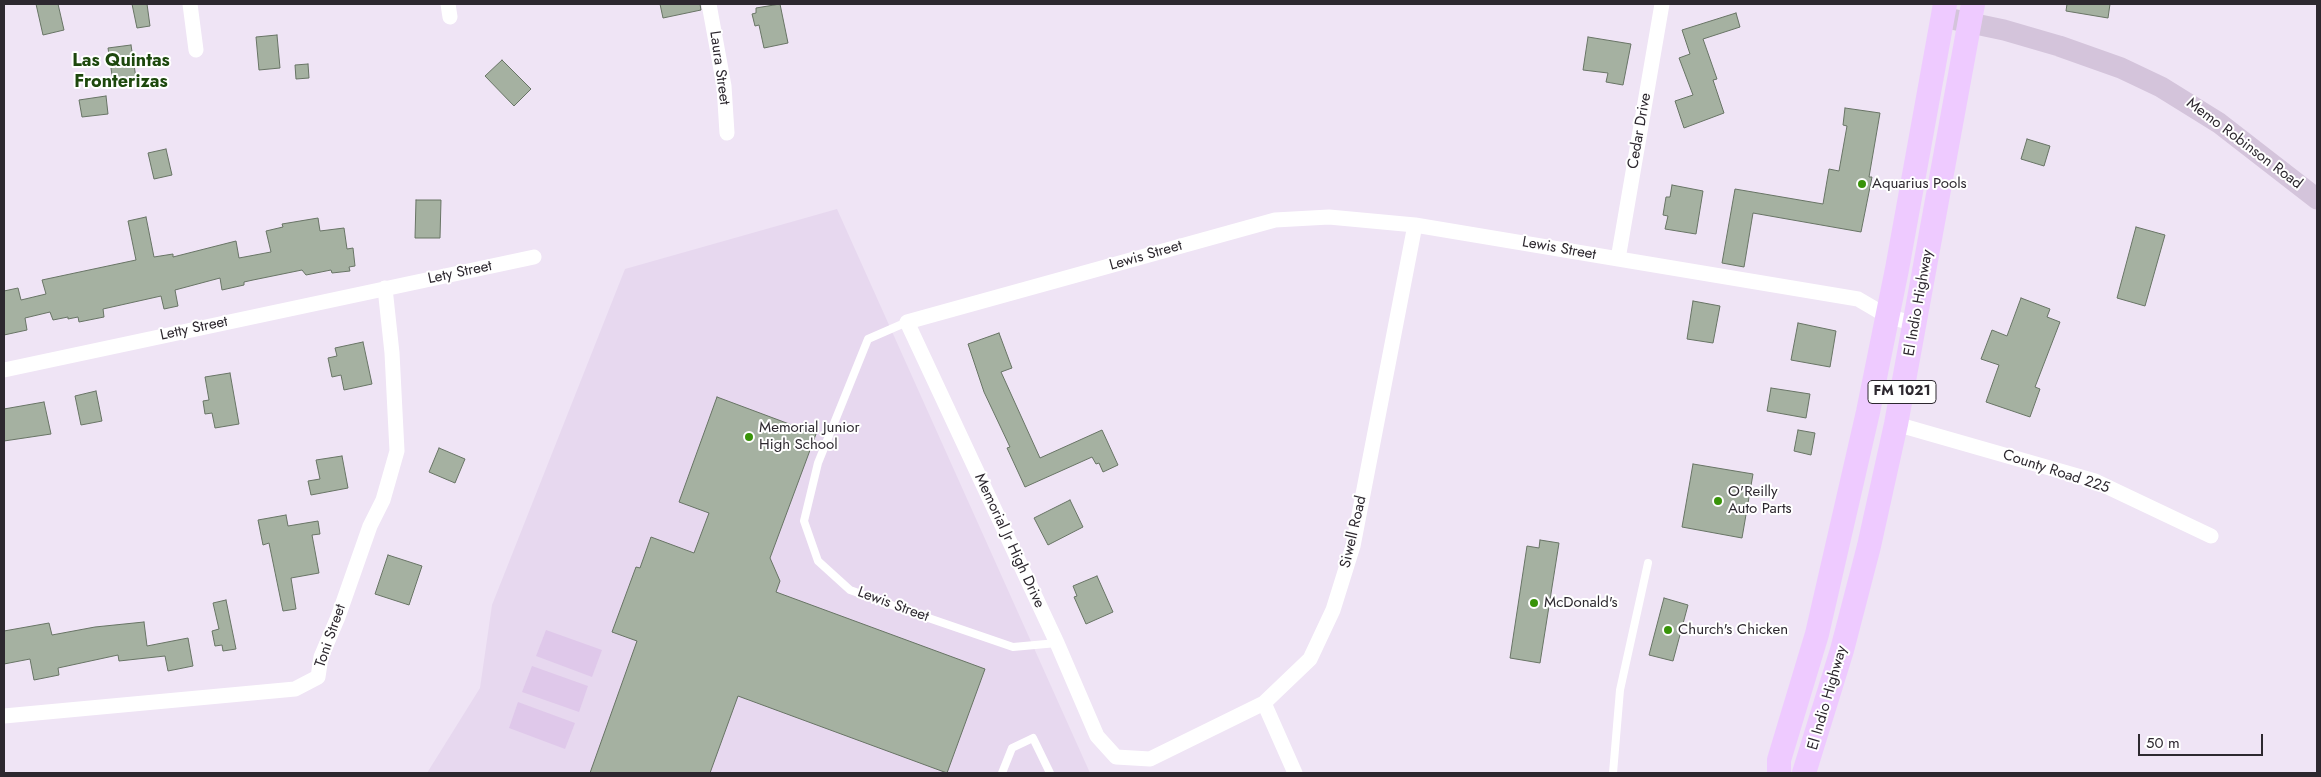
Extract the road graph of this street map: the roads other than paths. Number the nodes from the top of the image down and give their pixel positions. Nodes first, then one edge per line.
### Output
1 (190, 4) edge
2 (709, 4) edge
3 (1662, 4) edge
4 (1943, 10) edge
5 (1971, 13) edge
6 (196, 50) dead end
7 (727, 133) dead end
8 (2317, 199) edge
9 (1415, 225) junction
10 (534, 258) dead end
11 (1618, 259) junction
12 (385, 288) junction
13 (1887, 316) junction
14 (907, 322) junction
15 (1915, 324) junction
16 (4, 370) edge
17 (1896, 424) junction
18 (2211, 536) dead end
19 (1648, 563) dead end
20 (1057, 643) junction
21 (1264, 703) junction
22 (4, 716) edge
23 (1116, 757) joint
24 (1002, 773) edge
25 (1050, 773) edge
26 (1295, 773) edge
27 (1613, 773) edge
28 (1779, 773) edge
29 (1804, 773) edge

1 - 6 street
2 - 7 street, Laura Street
3 - 11 street, Cedar Drive
4 - 5 street, Memo Robinson Road
4 - 13 main road, El Indio Highway / FM 1021
5 - 8 street, Memo Robinson Road
5 - 15 main road, El Indio Highway / FM 1021
9 - 11 street, Lewis Street
9 - 14 street, Lewis Street
9 - 21 street, Siwell Road
10 - 12 street, Lety Street
11 - 13 street, Lewis Street
12 - 16 street, Letty Street
12 - 22 street, Toni Street
13 - 15 street, Lewis Street
13 - 28 main road, El Indio Highway / FM 1021
14 - 20 street, Memorial Jr High Drive
14 - 20 lane, Lewis Street
15 - 17 main road, El Indio Highway / FM 1021
17 - 18 street, County Road 225
17 - 29 main road, El Indio Highway / FM 1021
19 - 27 lane
20 - 23 street, Memorial Jr High Drive
21 - 23 street, Siwell Road
21 - 26 street
24 - 25 lane

